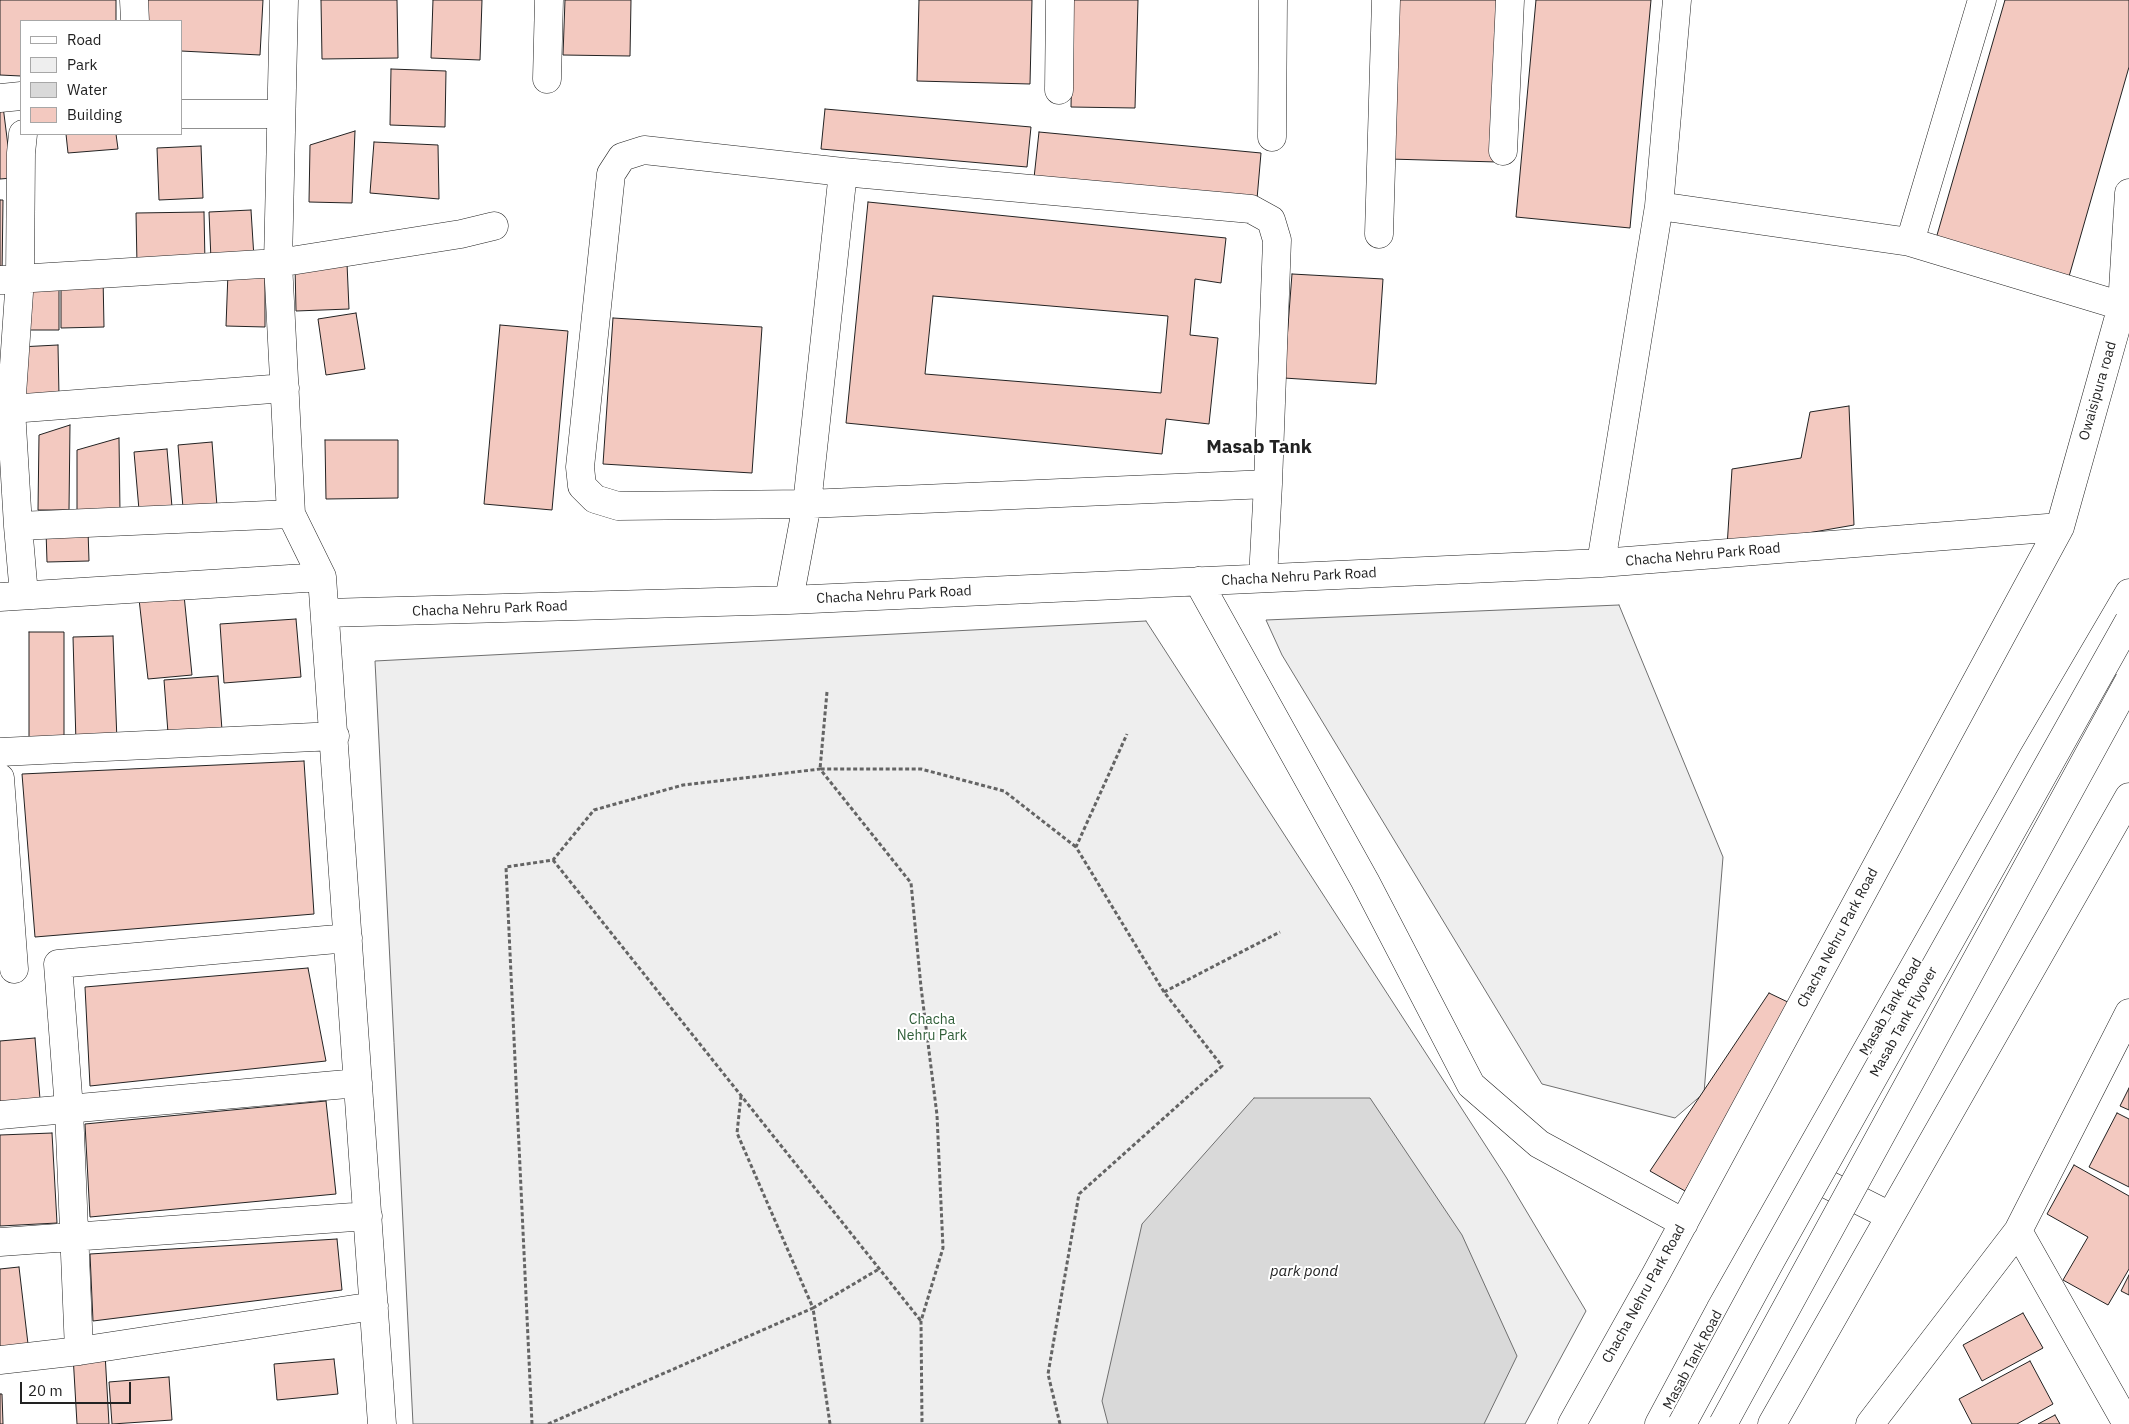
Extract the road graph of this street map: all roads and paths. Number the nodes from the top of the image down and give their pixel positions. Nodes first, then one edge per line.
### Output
1 (134, 0) edge
2 (284, 0) edge
3 (549, 0) edge
4 (1060, 0) edge
5 (1273, 0) edge
6 (1386, 0) edge
7 (1510, 0) edge
8 (1677, 0) edge
9 (1982, 0) edge
10 (135, 20) edge
11 (547, 79) dead end
12 (1058, 90) dead end
13 (20, 96) edge
14 (0, 98) edge
15 (182, 114) edge
16 (281, 114) junction
17 (23, 135) edge
18 (1272, 137) dead end
19 (1503, 151) dead end
20 (843, 172) junction
21 (2129, 193) edge
22 (1659, 206) junction
23 (494, 226) dead end
24 (1378, 234) dead end
25 (1910, 242) junction
26 (278, 263) junction
27 (10, 279) edge
28 (2122, 306) junction
29 (285, 388) junction
30 (11, 409) junction
31 (1268, 484) junction
32 (807, 504) junction
33 (291, 514) junction
34 (18, 526) junction
35 (2060, 527) junction
36 (1602, 563) junction
37 (322, 577) junction
38 (1263, 578) junction
39 (1198, 581) junction
40 (2129, 593) edge
41 (12, 596) edge
42 (789, 600) junction
43 (326, 613) junction
44 (2129, 621) edge
45 (2129, 681) edge
46 (827, 692) dead end
47 (1127, 734) dead end
48 (335, 736) junction
49 (0, 752) edge
50 (820, 769) junction
51 (0, 778) edge
52 (2129, 797) edge
53 (1076, 847) junction
54 (553, 860) junction
55 (1280, 932) dead end
56 (348, 938) junction
57 (58, 964) junction
58 (7, 970) edge
59 (1164, 992) junction
60 (2129, 1013) edge
61 (358, 1083) junction
62 (741, 1096) junction
63 (69, 1109) junction
64 (0, 1115) edge
65 (1799, 1170) junction
66 (368, 1216) junction
67 (1890, 1216) junction
68 (1684, 1223) junction
69 (2018, 1231) junction
70 (74, 1237) junction
71 (0, 1242) edge
72 (879, 1269) junction
73 (374, 1306) junction
74 (813, 1308) junction
75 (921, 1320) junction
76 (79, 1351) junction
77 (0, 1360) edge
78 (382, 1424) edge
79 (532, 1424) edge
80 (548, 1424) edge
81 (830, 1424) edge
82 (922, 1424) edge
83 (1060, 1424) edge
84 (1572, 1424) edge
85 (1659, 1424) edge
86 (1682, 1424) edge
87 (1723, 1424) edge
88 (1772, 1424) edge
89 (1870, 1424) edge
90 (2127, 1424) edge

1 - 10 main road
2 - 16 main road
3 - 11 main road
4 - 12 main road
5 - 18 main road
6 - 24 main road
7 - 19 main road
8 - 22 main road
9 - 25 main road
13 - 14 main road
15 - 16 main road
16 - 26 main road
17 - 27 main road
20 - 31 main road
20 - 32 main road
20 - 32 main road
21 - 28 main road, Owaisipura road
22 - 25 main road
22 - 36 main road
23 - 26 main road
25 - 28 main road
26 - 27 main road
26 - 29 main road
27 - 30 main road
28 - 35 main road, Owaisipura road
29 - 30 main road
29 - 33 main road
30 - 34 main road
31 - 32 main road
31 - 38 main road
32 - 42 main road
33 - 34 main road
33 - 37 main road
34 - 41 main road
35 - 36 main road, Chacha Nehru Park Road
35 - 68 main road, Chacha Nehru Park Road
36 - 38 main road, Chacha Nehru Park Road
37 - 41 main road
37 - 43 main road
38 - 39 main road, Chacha Nehru Park Road
39 - 42 main road, Chacha Nehru Park Road
39 - 68 main road
40 - 65 main road, Masab Tank Road
42 - 43 main road, Chacha Nehru Park Road
43 - 48 main road
44 - 86 main road, Masab Tank Flyover, bridge
45 - 87 main road, bridge
46 - 50 path
47 - 53 path
48 - 49 main road
48 - 56 main road
50 - 53 path
50 - 54 path
50 - 75 path
51 - 58 main road
52 - 67 main road
53 - 59 path
54 - 62 path
54 - 79 path
55 - 59 path
56 - 57 main road
56 - 61 main road
57 - 58 main road
57 - 63 main road
59 - 83 path
60 - 69 main road
61 - 63 main road
61 - 66 main road
62 - 72 path
62 - 74 path
63 - 64 main road
63 - 70 main road
65 - 67 main road
65 - 85 main road, Masab Tank Road
66 - 70 main road
66 - 73 main road
67 - 88 main road
68 - 84 main road, Chacha Nehru Park Road
69 - 89 main road
69 - 90 main road
70 - 71 main road
70 - 76 main road
72 - 74 path
72 - 75 path
73 - 76 main road
73 - 78 main road
74 - 80 path
74 - 81 path
75 - 82 path
76 - 77 main road

